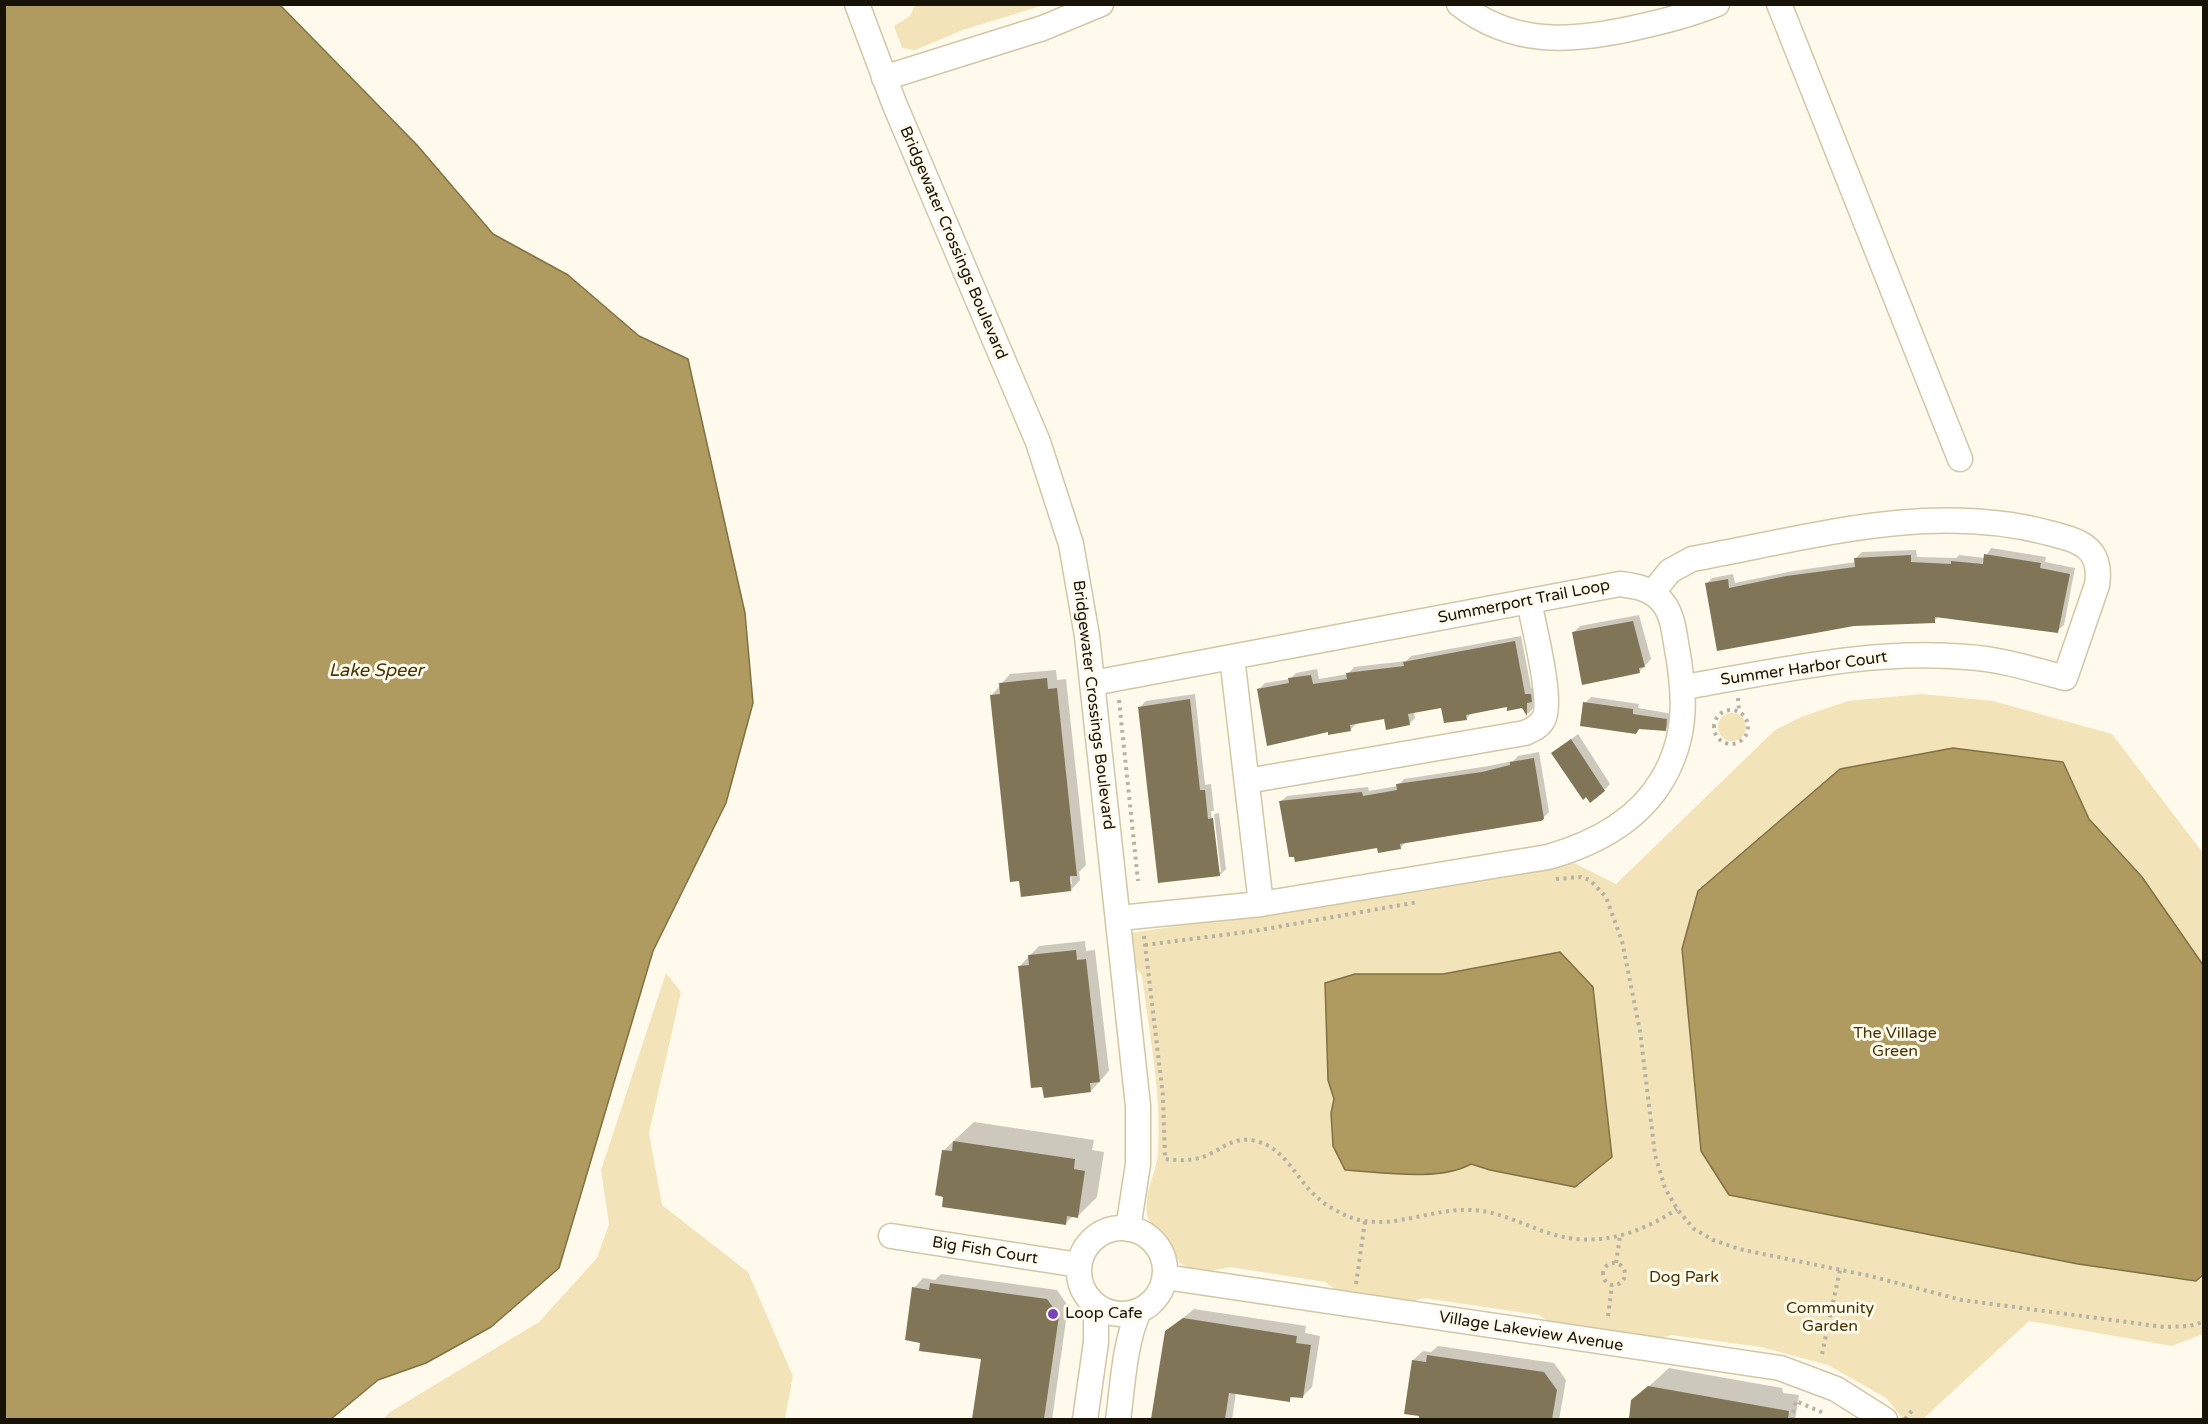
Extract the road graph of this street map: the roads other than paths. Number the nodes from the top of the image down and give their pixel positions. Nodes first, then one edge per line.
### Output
1 (857, 4) edge
2 (1101, 4) edge
3 (1459, 4) edge
4 (1717, 4) edge
5 (1779, 4) edge
6 (884, 78) junction
7 (1960, 459) dead end
8 (1652, 593) junction
9 (1529, 601) junction
10 (1232, 657) junction
11 (1093, 683) junction
12 (1684, 687) junction
13 (1247, 781) junction
14 (1261, 904) junction
15 (1119, 918) junction
16 (1128, 1229) junction
17 (891, 1236) dead end
18 (1079, 1265) junction
19 (1165, 1277) junction
20 (1096, 1306) junction
21 (1139, 1311) junction
22 (1085, 1419) edge
23 (1118, 1419) edge
24 (1885, 1419) edge

1 - 6 street, Bridgewater Crossings Boulevard
2 - 6 street
3 - 4 street
5 - 7 street
6 - 11 street, Bridgewater Crossings Boulevard
8 - 9 street, Summerport Trail Loop
8 - 12 street
8 - 12 street, Summer Harbor Court
9 - 10 street, Summerport Trail Loop
9 - 13 street
10 - 11 street, Summerport Trail Loop
10 - 13 street
11 - 15 street, Bridgewater Crossings Boulevard
12 - 14 street
13 - 14 street
14 - 15 street
15 - 16 street, Bridgewater Crossings Boulevard
16 - 18 street
16 - 19 street
17 - 18 street, Big Fish Court
18 - 20 street
19 - 21 street
19 - 24 street, Village Lakeview Avenue
20 - 21 street
20 - 22 street
21 - 23 street

